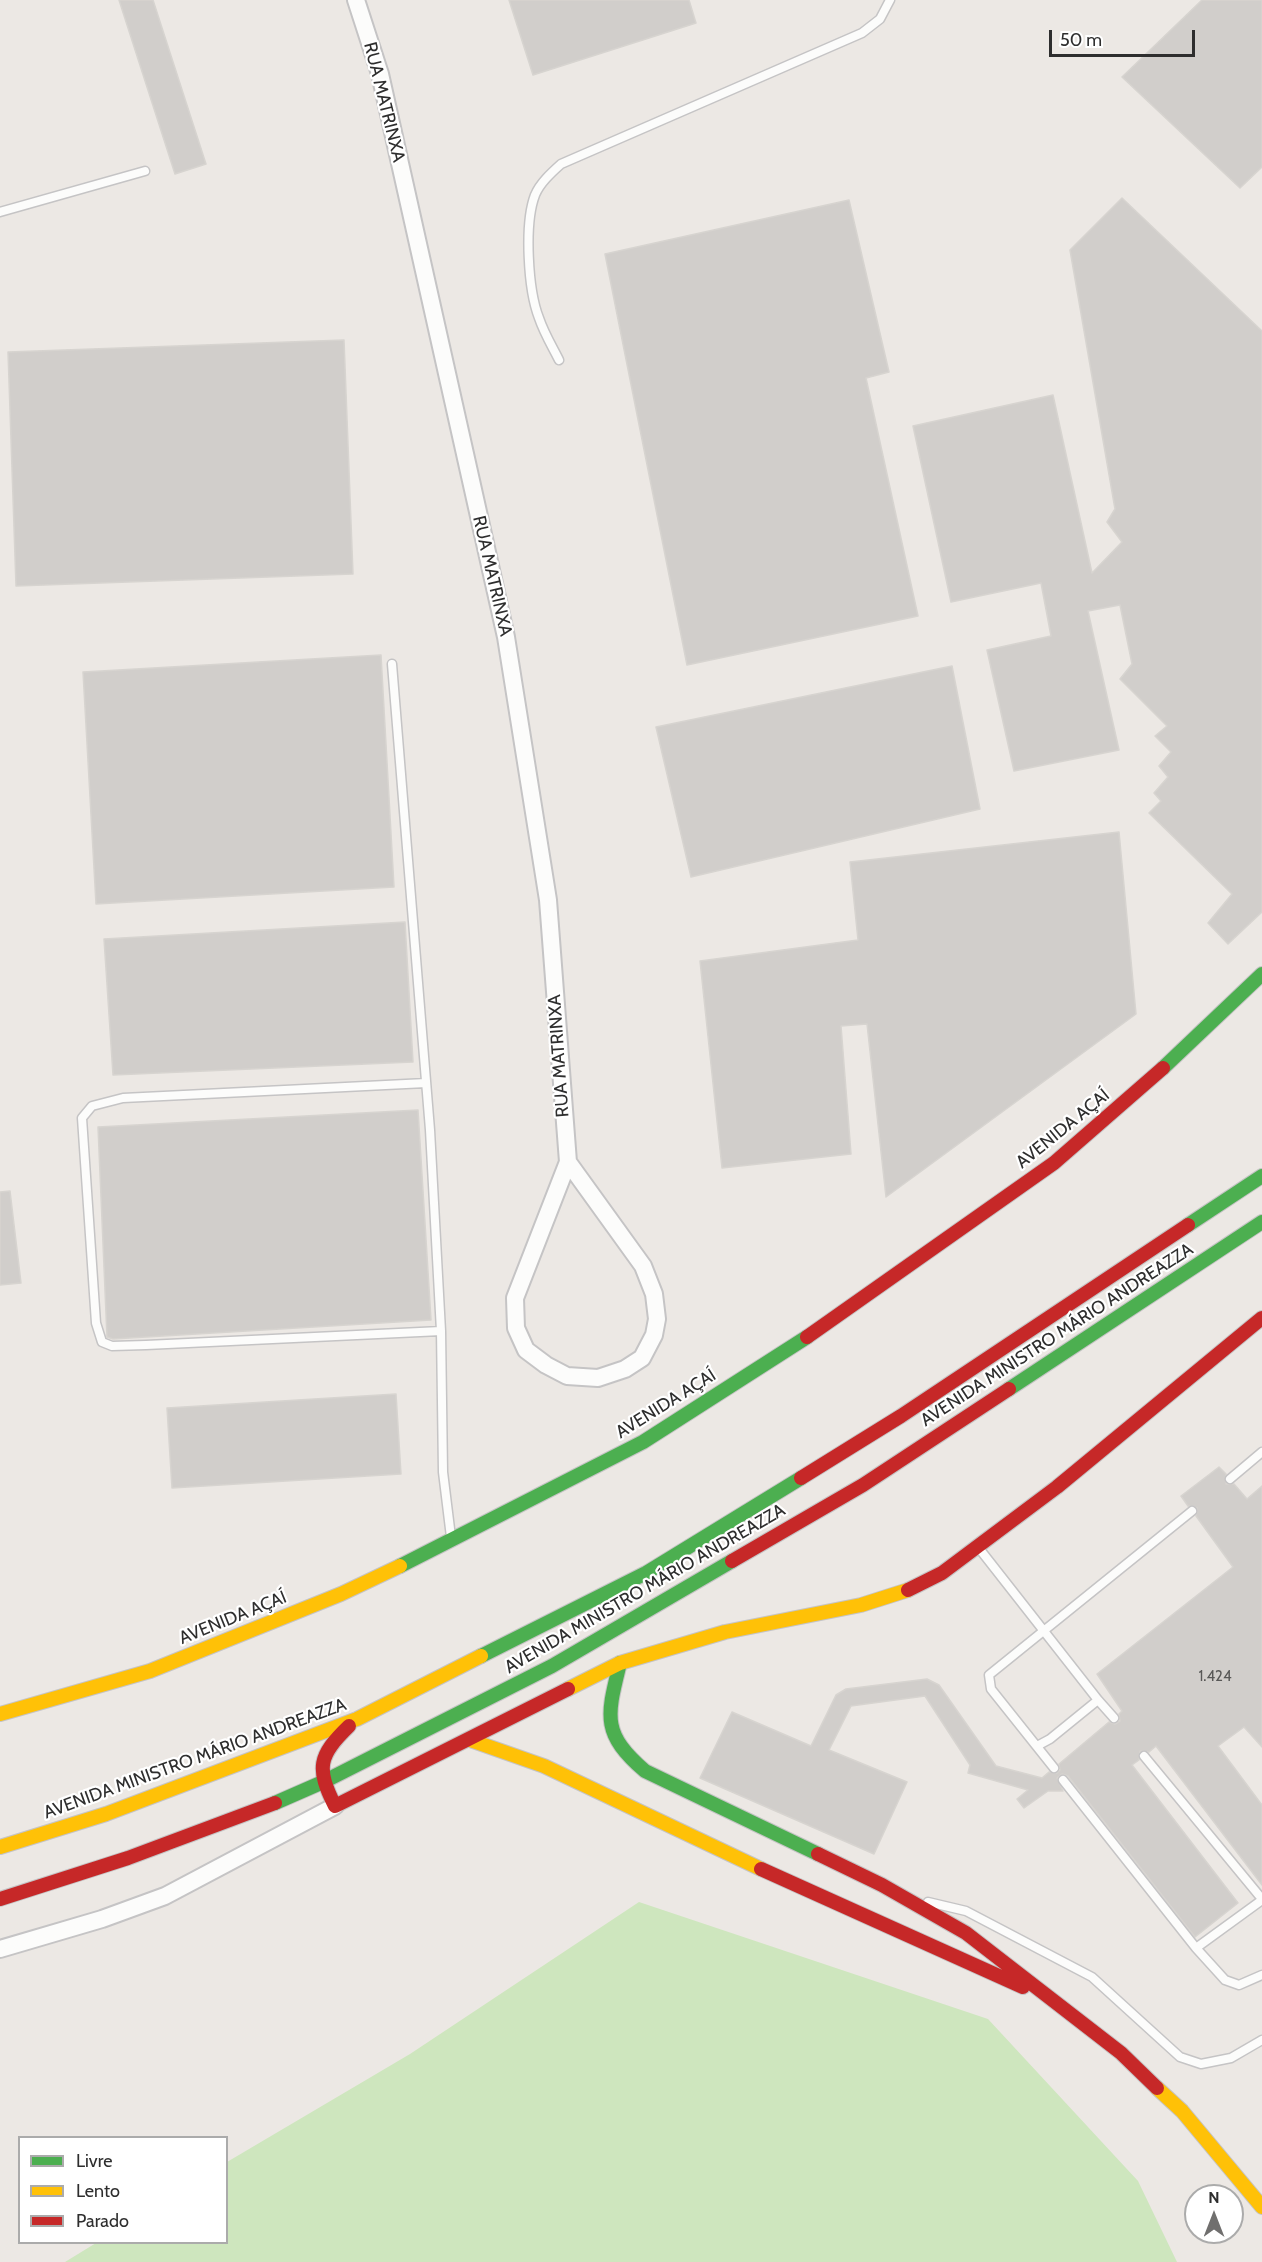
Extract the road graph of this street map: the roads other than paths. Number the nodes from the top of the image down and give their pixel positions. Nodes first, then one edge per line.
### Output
1 (356, 0) edge
2 (890, 0) edge
3 (145, 171) dead end
4 (0, 212) edge
5 (558, 360) dead end
6 (392, 664) dead end
7 (1262, 974) edge
8 (426, 1083) junction
9 (568, 1162) junction
10 (1262, 1176) edge
11 (1262, 1222) edge
12 (1262, 1318) edge
13 (441, 1330) junction
14 (1262, 1452) edge
15 (1230, 1479) dead end
16 (1192, 1511) dead end
17 (452, 1541) junction
18 (978, 1546) junction
19 (1044, 1629) junction
20 (620, 1663) junction
21 (1098, 1700) junction
22 (0, 1714) edge
23 (1114, 1718) dead end
24 (357, 1719) junction
25 (470, 1740) junction
26 (1036, 1746) junction
27 (1144, 1756) dead end
28 (1054, 1768) dead end
29 (1063, 1780) dead end
30 (323, 1782) junction
31 (335, 1806) junction
32 (0, 1847) edge
33 (882, 1885) junction
34 (0, 1899) edge
35 (1262, 1900) edge
36 (910, 1901) junction
37 (866, 1919) junction
38 (1196, 1948) junction
39 (0, 1949) edge
40 (1262, 1975) edge
41 (1058, 2002) junction
42 (1262, 2040) edge
43 (1262, 2207) edge

1 - 9 street, RUA MATRINXA
2 - 5 lane
3 - 4 lane
6 - 8 lane
7 - 17 street, AVENIDA AÇAÍ
8 - 13 lane
8 - 13 lane
9 - 9 street, RUA MATRINXA
10 - 24 street, AVENIDA MINISTRO MÁRIO ANDREAZZA
11 - 30 street, AVENIDA MINISTRO MÁRIO ANDREAZZA
12 - 18 street
13 - 17 lane
14 - 15 lane
16 - 19 lane
17 - 22 street, AVENIDA AÇAÍ
18 - 19 lane
18 - 20 street
19 - 21 lane
19 - 26 lane
20 - 25 street
20 - 33 street
21 - 23 lane
21 - 26 lane
24 - 30 street
24 - 32 street, AVENIDA MINISTRO MÁRIO ANDREAZZA
25 - 31 street
25 - 37 street
26 - 28 lane
27 - 35 lane
29 - 38 lane
30 - 31 street
30 - 34 street, AVENIDA MINISTRO MÁRIO ANDREAZZA
31 - 39 street
33 - 36 street
33 - 37 street
35 - 38 lane
36 - 41 street
36 - 42 lane
37 - 41 street
38 - 40 lane
41 - 43 street

